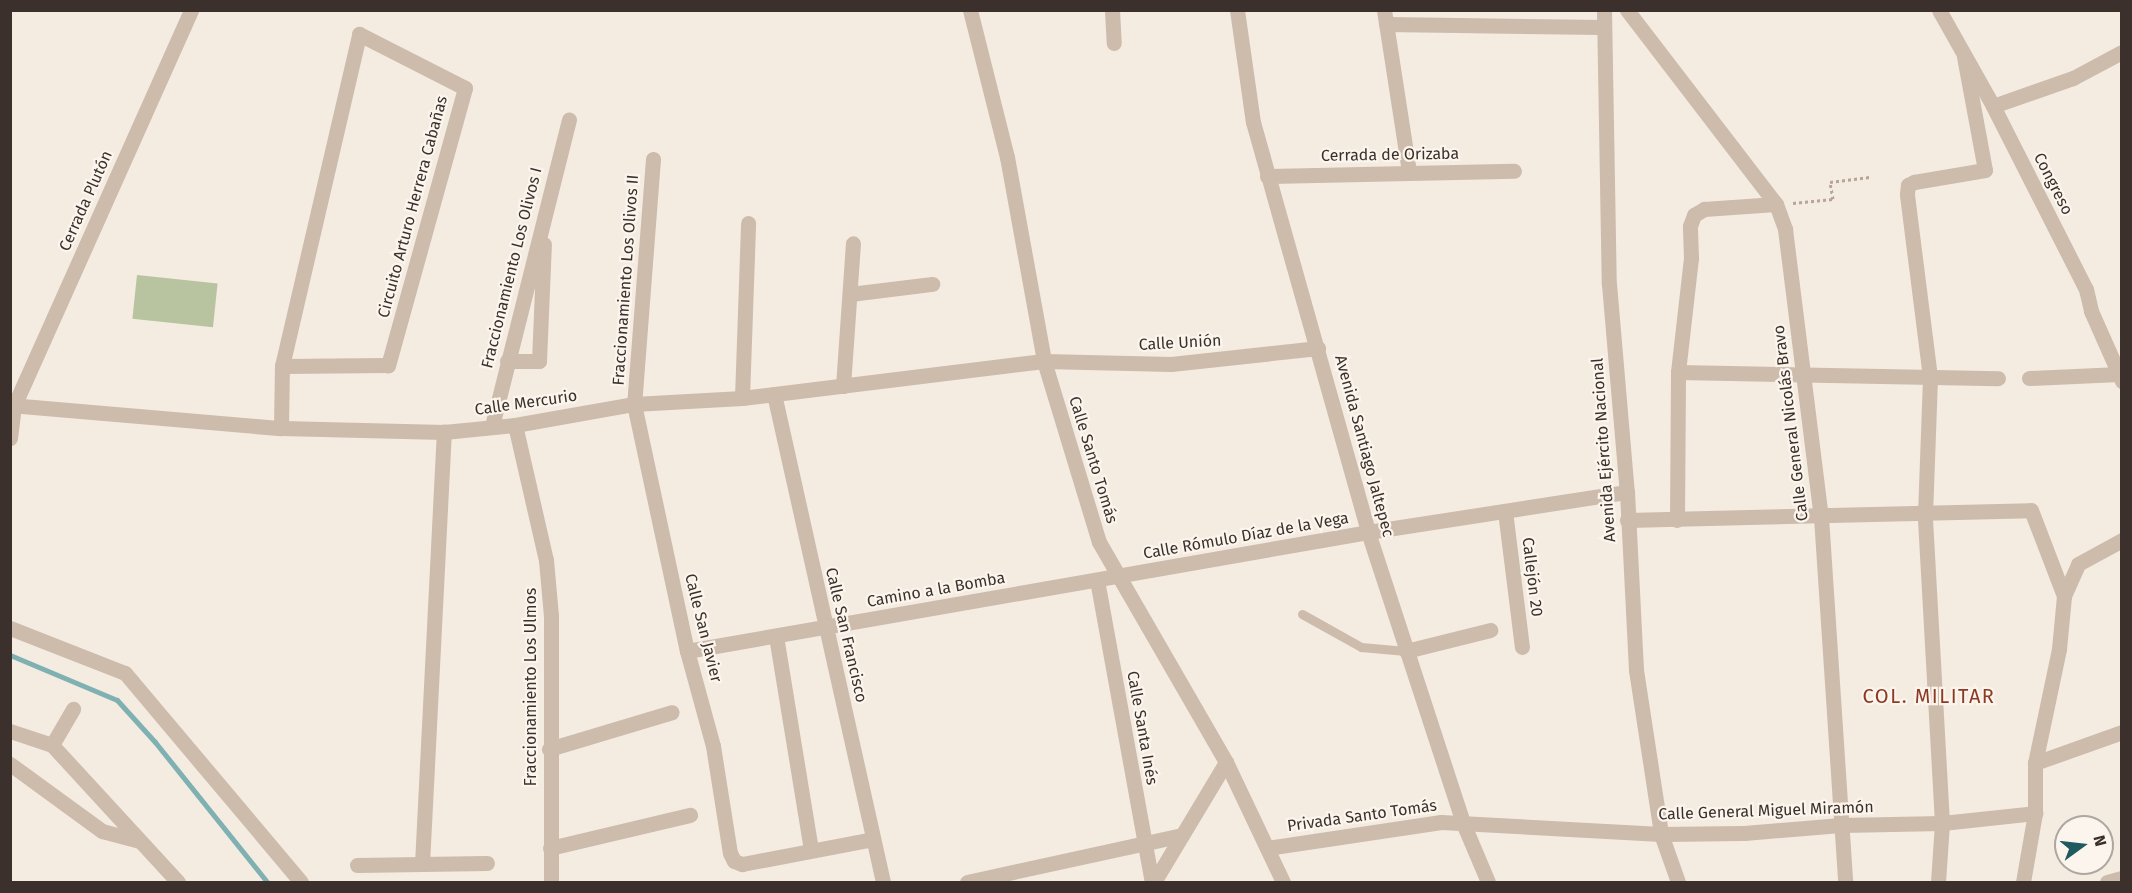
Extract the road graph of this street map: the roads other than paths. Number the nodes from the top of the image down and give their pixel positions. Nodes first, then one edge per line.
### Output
1 (191, 10) edge
2 (969, 10) edge
3 (1112, 10) edge
4 (1237, 10) edge
5 (1604, 10) edge
6 (1627, 10) edge
7 (1939, 10) edge
8 (1385, 17) edge
9 (1604, 27) junction
10 (1114, 43) dead end
11 (2121, 52) edge
12 (1964, 56) junction
13 (1993, 106) junction
14 (569, 120) dead end
15 (653, 159) dead end
16 (1409, 171) junction
17 (1514, 171) dead end
18 (1267, 176) junction
19 (1776, 204) junction
20 (545, 213) junction
21 (748, 223) dead end
22 (853, 243) dead end
23 (932, 284) dead end
24 (850, 294) junction
25 (1318, 348) junction
26 (507, 361) junction
27 (1044, 361) junction
28 (282, 366) junction
29 (1678, 372) junction
30 (1805, 376) junction
31 (1930, 377) junction
32 (2120, 377) edge
33 (1998, 378) dead end
34 (2029, 378) dead end
35 (843, 386) junction
36 (774, 394) junction
37 (742, 398) junction
38 (634, 404) junction
39 (12, 406) edge
40 (515, 425) junction
41 (492, 426) junction
42 (281, 428) junction
43 (444, 432) junction
44 (10, 438) edge
45 (1627, 492) junction
46 (1505, 511) junction
47 (1925, 515) junction
48 (1821, 517) junction
49 (1628, 520) junction
50 (1677, 520) junction
51 (1368, 532) junction
52 (2121, 540) edge
53 (1121, 576) junction
54 (1097, 580) junction
55 (2064, 596) junction
56 (1302, 614) dead end
57 (10, 628) edge
58 (826, 628) junction
59 (1490, 630) dead end
60 (776, 636) junction
61 (1522, 647) dead end
62 (687, 651) junction
63 (1407, 651) junction
64 (73, 709) dead end
65 (672, 712) dead end
66 (10, 730) edge
67 (2121, 732) edge
68 (52, 745) junction
69 (549, 749) junction
70 (1226, 762) junction
71 (2035, 763) junction
72 (10, 764) edge
73 (2035, 813) junction
74 (690, 815) dead end
75 (1463, 823) junction
76 (1942, 823) junction
77 (1841, 825) junction
78 (1661, 834) junction
79 (1182, 835) junction
80 (873, 839) junction
81 (139, 841) junction
82 (1144, 843) junction
83 (550, 848) junction
84 (1267, 848) junction
85 (811, 850) junction
86 (487, 863) dead end
87 (422, 864) junction
88 (357, 865) dead end
89 (1020, 877) edge
90 (2121, 878) edge
91 (550, 880) dead end
92 (178, 882) edge
93 (301, 882) edge
94 (883, 882) edge
95 (967, 882) edge
96 (1153, 882) edge
97 (1283, 882) edge
98 (1488, 882) edge
99 (1678, 882) edge
100 (1845, 882) edge
101 (1938, 882) edge
102 (2024, 882) edge
103 (2107, 882) edge

1 - 39 street, Cerrada Plutón
2 - 27 street, Calle Santo Tomás
3 - 10 street
4 - 18 street, Avenida Santiago Jaltepec
5 - 9 street, Avenida Ejército Nacional
6 - 19 street, Calle General Nicolás Bravo
7 - 12 street, Congreso
8 - 9 street
8 - 16 street
9 - 45 street, Avenida Ejército Nacional
11 - 13 street
12 - 13 street, Congreso
12 - 31 street
13 - 32 street, Congreso
14 - 20 street, Fraccionamiento Los Olivos I
15 - 38 street, Fraccionamiento Los Olivos II
16 - 17 street, Cerrada de Orizaba
16 - 18 street, Cerrada de Orizaba
18 - 25 street, Avenida Santiago Jaltepec
19 - 29 street
19 - 30 street, Calle General Nicolás Bravo
20 - 26 street, Fraccionamiento Los Olivos I
20 - 26 street
21 - 37 street
22 - 24 street
23 - 24 street
24 - 35 street
25 - 27 street, Calle Unión
25 - 51 street, Avenida Santiago Jaltepec
26 - 41 street, Fraccionamiento Los Olivos I
27 - 35 street, Calle Mercurio
27 - 53 street, Calle Santo Tomás
28 - 28 street, Circuito Arturo Herrera Cabañas
28 - 42 street, Circuito Arturo Herrera Cabañas
29 - 30 street
29 - 50 street
30 - 31 street
30 - 48 street, Calle General Nicolás Bravo
31 - 33 street
31 - 47 street
32 - 34 street
35 - 36 street, Calle Mercurio
36 - 37 street, Calle Mercurio
36 - 58 street, Calle San Francisco
37 - 38 street, Calle Mercurio
38 - 40 street, Calle Mercurio
38 - 62 street, Calle San Javier
39 - 42 street, Calle Mercurio
39 - 44 street, Cerrada Plutón
40 - 41 street, Calle Mercurio
40 - 69 street, Fraccionamiento Los Ulmos
41 - 43 street, Calle Mercurio
42 - 43 street, Calle Mercurio
43 - 87 street
45 - 46 street, Calle Rómulo Díaz de la Vega
45 - 49 street, Avenida Ejército Nacional
46 - 51 street, Calle Rómulo Díaz de la Vega
46 - 61 street, Callejón 20
47 - 48 street
47 - 55 street
47 - 76 street
48 - 50 street
48 - 77 street, Calle General Nicolás Bravo
49 - 50 street
49 - 78 street, Avenida Ejército Nacional
51 - 53 street, Calle Rómulo Díaz de la Vega
51 - 63 street, Avenida Santiago Jaltepec
52 - 55 street
53 - 54 street, Camino a la Bomba
53 - 70 street, Calle Santo Tomás
54 - 58 street, Camino a la Bomba
54 - 82 street, Calle Santa Inés
55 - 71 street
56 - 63 lane
57 - 93 street
58 - 60 street, Camino a la Bomba
58 - 80 street, Calle San Francisco
59 - 63 street
60 - 62 street, Camino a la Bomba
60 - 85 street
62 - 85 street, Calle San Javier
63 - 75 street, Avenida Santiago Jaltepec
64 - 68 street
65 - 69 street
66 - 68 street
67 - 71 street
68 - 81 street
69 - 83 street, Fraccionamiento Los Ulmos
70 - 79 street
70 - 84 street, Calle Santo Tomás
71 - 73 street
72 - 81 street
73 - 76 street, Calle General Miguel Miramón
73 - 102 street
74 - 83 street
75 - 78 street, Calle General Miguel Miramón
75 - 84 street, Privada Santo Tomás
75 - 98 street, Avenida Santiago Jaltepec
76 - 77 street, Calle General Miguel Miramón
76 - 101 street
77 - 78 street, Calle General Miguel Miramón
77 - 100 street, Calle General Nicolás Bravo
78 - 99 street, Avenida Ejército Nacional
79 - 82 street
79 - 96 street
80 - 85 street
80 - 94 street, Calle San Francisco
81 - 92 street
82 - 89 street
82 - 96 street, Calle Santa Inés
83 - 91 street, Fraccionamiento Los Ulmos
84 - 97 street, Calle Santo Tomás
86 - 87 street
87 - 88 street
89 - 95 street
90 - 103 street

